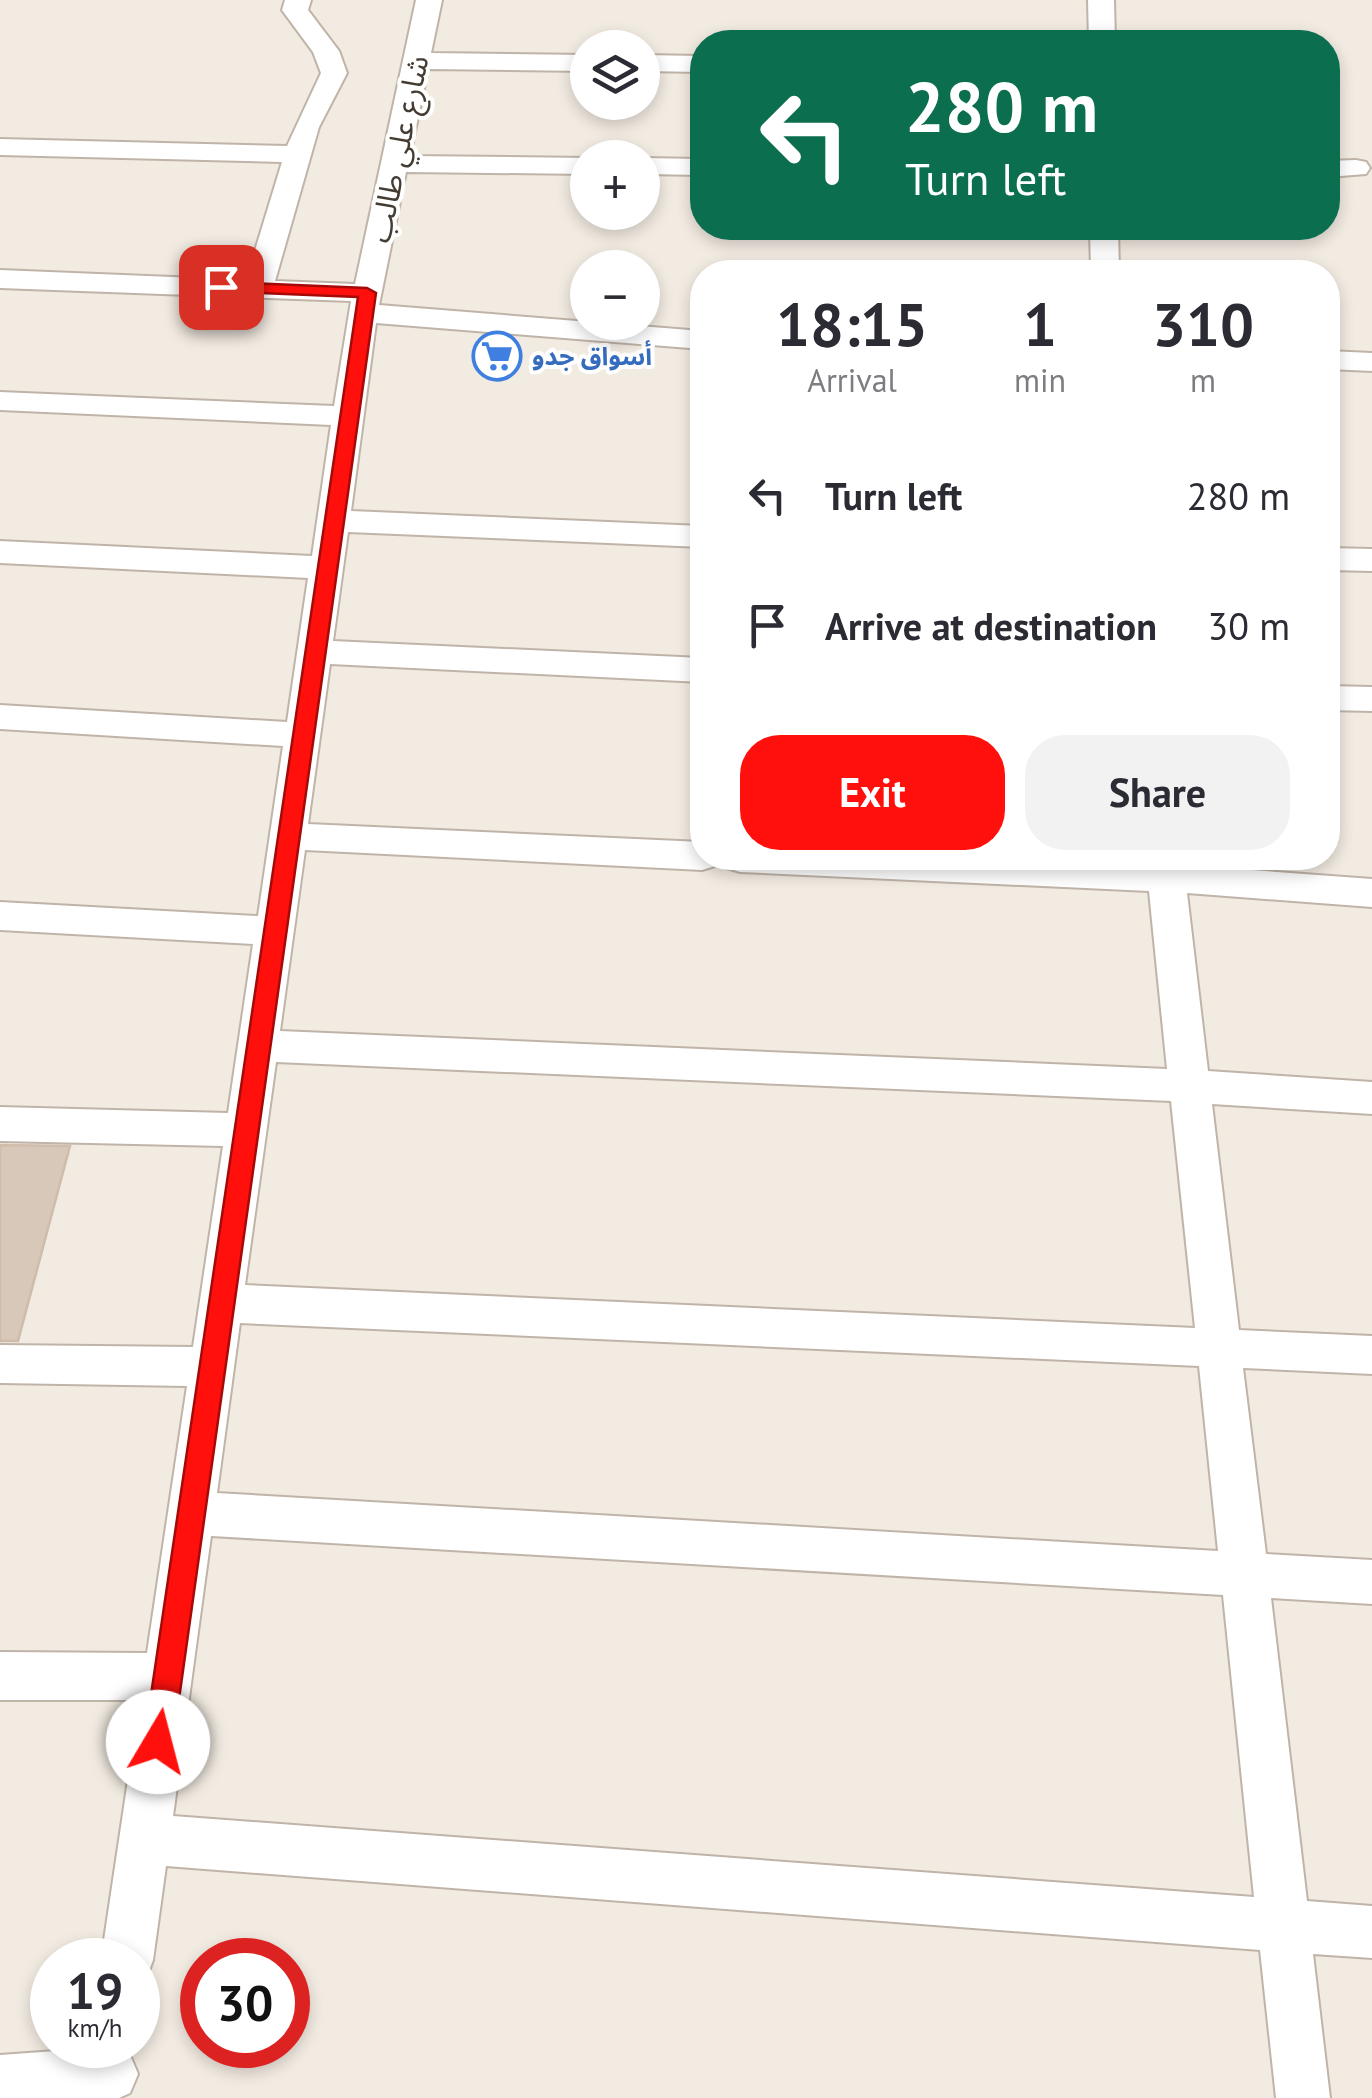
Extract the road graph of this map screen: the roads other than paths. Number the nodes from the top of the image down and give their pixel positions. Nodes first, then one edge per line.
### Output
1 (298, 0) edge
2 (428, 0) edge
3 (1101, 0) edge
4 (1102, 30) edge
5 (419, 61) junction
6 (570, 62) edge
7 (660, 63) edge
8 (690, 64) edge
9 (0, 147) edge
10 (298, 154) junction
11 (396, 164) junction
12 (570, 166) edge
13 (660, 166) edge
14 (690, 167) edge
15 (1340, 168) edge
16 (1356, 168) dead end
17 (0, 279) edge
18 (258, 288) junction
19 (365, 303) junction
20 (690, 339) edge
21 (1340, 361) edge
22 (1372, 362) edge
23 (0, 401) edge
24 (348, 416) junction
25 (333, 521) junction
26 (690, 536) edge
27 (0, 552) edge
28 (1340, 560) edge
29 (1372, 560) edge
30 (327, 568) junction
31 (315, 652) junction
32 (690, 669) edge
33 (1340, 699) edge
34 (1372, 700) edge
35 (0, 717) edge
36 (303, 735) junction
37 (288, 836) junction
38 (690, 855) edge
39 (1165, 870) edge
40 (1182, 870) edge
41 (1372, 893) edge
42 (0, 916) edge
43 (275, 931) junction
44 (258, 1046) junction
45 (1190, 1086) junction
46 (1372, 1098) edge
47 (0, 1124) edge
48 (246, 1130) junction
49 (222, 1303) junction
50 (1219, 1348) junction
51 (1372, 1355) edge
52 (0, 1364) edge
53 (212, 1367) junction
54 (192, 1514) junction
55 (1244, 1575) junction
56 (1372, 1582) edge
57 (0, 1676) edge
58 (168, 1677) junction
59 (144, 1840) junction
60 (1283, 1924) junction
61 (1372, 1932) edge
62 (130, 1938) edge
63 (111, 2072) edge
64 (0, 2082) edge
65 (1303, 2098) edge

1 - 10 street
2 - 5 street, شارع علي طالب
3 - 4 street
5 - 6 street
5 - 11 street, شارع علي طالب
7 - 8 street
9 - 10 street
10 - 18 street
11 - 12 street
11 - 19 street, شارع علي طالب
13 - 14 street
15 - 16 street
17 - 18 street
18 - 19 street
19 - 20 street
19 - 24 street, شارع علي طالب
21 - 22 street
23 - 24 street
24 - 25 street, شارع علي طالب
25 - 26 street
25 - 30 street, شارع علي طالب
27 - 30 street
28 - 29 street
30 - 31 street, شارع علي طالب
31 - 32 street
31 - 36 street, شارع علي طالب
33 - 34 street
35 - 36 street
36 - 37 street, شارع علي طالب
37 - 38 street
37 - 43 street, شارع علي طالب
39 - 45 street
40 - 41 street
42 - 43 street
43 - 44 street, شارع علي طالب
44 - 45 street
44 - 48 street, شارع علي طالب
45 - 46 street
45 - 50 street
47 - 48 street
48 - 49 street, شارع علي طالب
49 - 50 street
49 - 53 street, شارع علي طالب
50 - 51 street
50 - 55 street
52 - 53 street
53 - 54 street, شارع علي طالب
54 - 55 street
54 - 58 street, شارع علي طالب
55 - 56 street
55 - 60 street
57 - 58 street
58 - 59 street, شارع علي طالب
59 - 60 street
59 - 62 street, شارع علي طالب
60 - 61 street
60 - 65 street
63 - 64 street

